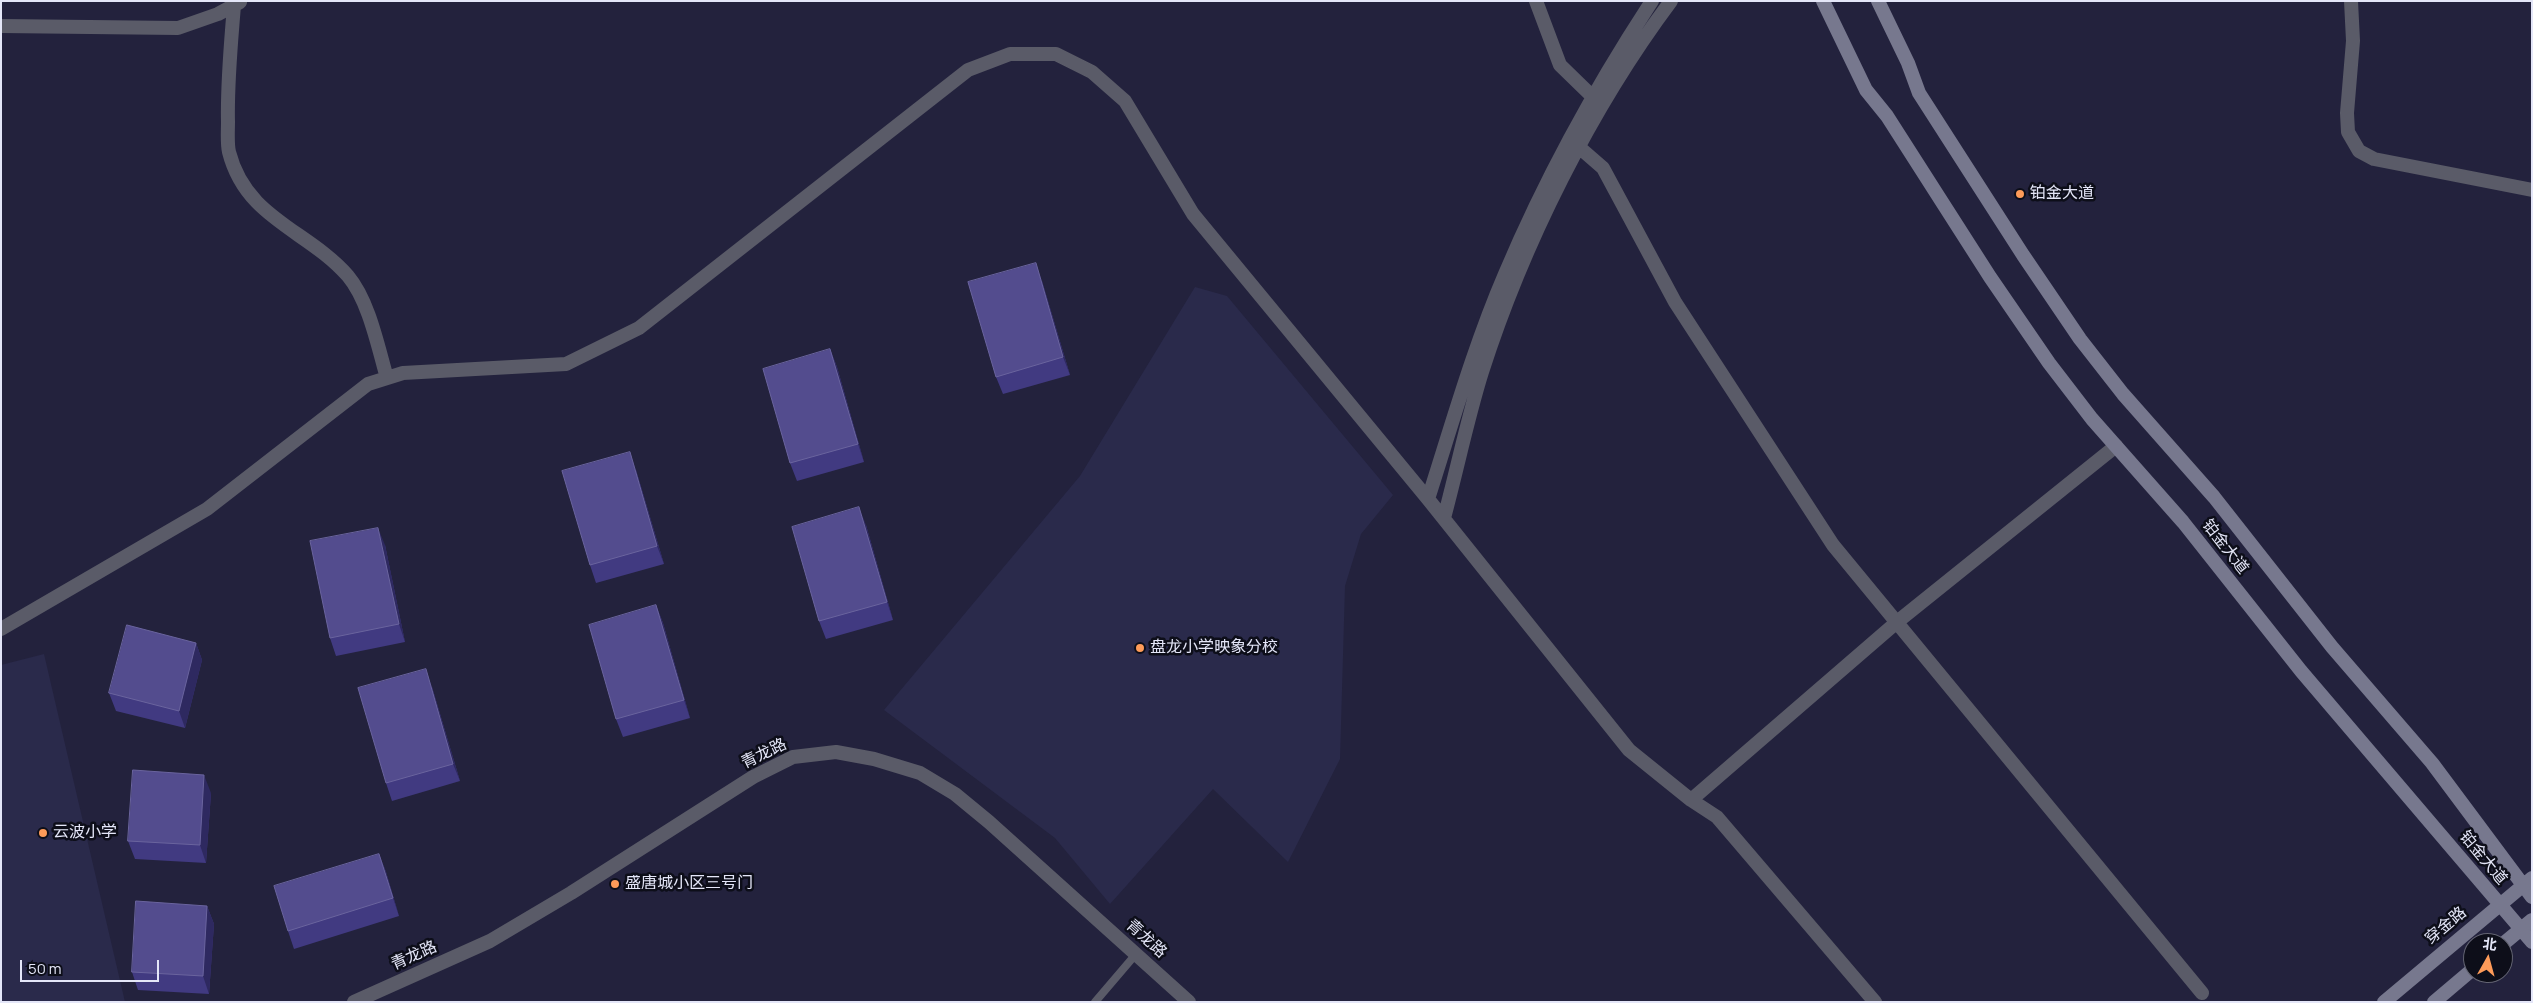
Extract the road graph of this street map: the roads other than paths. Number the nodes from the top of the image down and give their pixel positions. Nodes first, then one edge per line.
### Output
1 (1536, 1) edge
2 (1652, 1) edge
3 (1671, 1) edge
4 (1823, 1) edge
5 (1878, 1) edge
6 (2351, 1) edge
7 (238, 3) edge
8 (1, 26) edge
9 (1597, 101) junction
10 (1580, 148) junction
11 (2532, 190) edge
12 (387, 378) junction
13 (2116, 446) junction
14 (1428, 499) junction
15 (1444, 518) junction
16 (1897, 622) junction
17 (1, 629) edge
18 (1691, 800) junction
19 (2527, 882) edge
20 (2532, 897) edge
21 (2499, 905) junction
22 (2532, 920) edge
23 (2520, 929) junction
24 (2513, 935) edge
25 (2532, 942) edge
26 (1136, 954) junction
27 (2463, 977) edge
28 (2202, 993) dead end
29 (354, 1002) edge
30 (1095, 1002) edge
31 (1189, 1002) edge
32 (1875, 1002) edge
33 (2384, 1002) edge
34 (2434, 1002) edge

1 - 9 street
2 - 9 street
3 - 9 street
4 - 13 main road, 铂金大道
5 - 19 main road, 铂金大道
6 - 11 street
7 - 8 street
7 - 12 street
9 - 10 street
9 - 14 street
10 - 15 street
10 - 16 street
12 - 14 street
12 - 17 street
13 - 16 street
13 - 21 main road, 铂金大道
14 - 15 street
15 - 18 street
16 - 18 street
16 - 28 street
18 - 32 street
19 - 20 main road, 铂金大道
19 - 21 main road, 穿金路
21 - 23 main road, 铂金大道
21 - 33 main road, 穿金路
22 - 23 main road
23 - 24 main road
23 - 25 main road, 铂金大道
26 - 29 street, 青龙路
26 - 30 lane
26 - 31 street, 青龙路
27 - 34 main road

